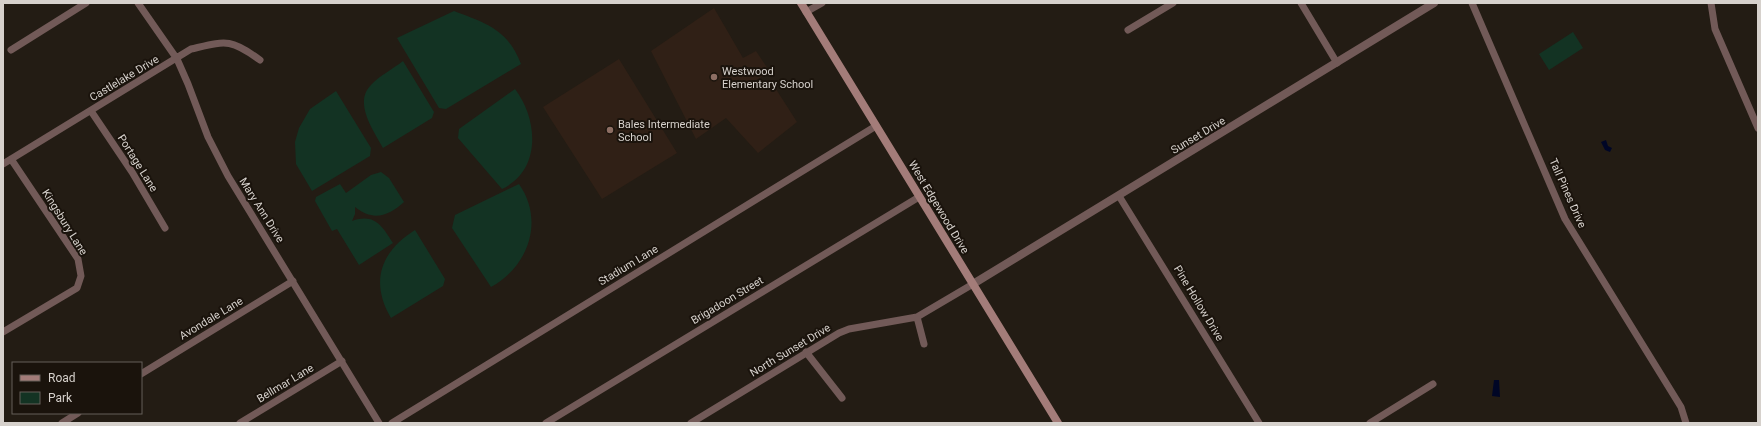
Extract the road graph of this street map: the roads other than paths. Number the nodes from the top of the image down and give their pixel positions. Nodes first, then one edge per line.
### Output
1 (86, 3) edge
2 (138, 3) edge
3 (801, 3) edge
4 (822, 3) edge
5 (1173, 3) edge
6 (1301, 3) edge
7 (1434, 3) edge
8 (1472, 3) edge
9 (1711, 3) edge
10 (806, 12) junction
11 (1128, 30) dead end
12 (11, 50) dead end
13 (177, 59) junction
14 (260, 60) dead end
15 (1337, 63) junction
16 (91, 111) junction
17 (876, 126) junction
18 (1758, 128) edge
19 (11, 159) junction
20 (3, 164) edge
21 (1119, 196) junction
22 (920, 197) junction
23 (165, 228) dead end
24 (293, 281) junction
25 (973, 284) junction
26 (917, 317) junction
27 (3, 332) edge
28 (924, 344) dead end
29 (806, 352) junction
30 (342, 361) junction
31 (142, 373) edge
32 (1433, 384) dead end
33 (842, 398) dead end
34 (76, 414) edge
35 (62, 423) edge
36 (240, 423) edge
37 (379, 423) edge
38 (392, 423) edge
39 (546, 423) edge
40 (691, 423) edge
41 (1058, 423) edge
42 (1259, 423) edge
43 (1370, 423) edge
44 (1686, 423) edge

1 - 12 street
2 - 13 street, Mary Ann Drive
3 - 10 main road, West Edgewood Drive
4 - 10 street
5 - 11 street
6 - 15 street
7 - 15 street, Sunset Drive
8 - 44 street, Tall Pines Drive
9 - 18 street
10 - 17 main road, West Edgewood Drive
13 - 14 street, Castlelake Drive
13 - 16 street, Castlelake Drive
13 - 24 street, Mary Ann Drive
15 - 21 street, Sunset Drive
16 - 19 street, Castlelake Drive
16 - 23 street, Portage Lane
17 - 22 main road, West Edgewood Drive
17 - 38 street, Stadium Lane
19 - 20 street, Castlelake Drive
19 - 27 street, Kingsbury Lane
21 - 25 street, Sunset Drive
21 - 42 street, Pine Hollow Drive
22 - 25 main road, West Edgewood Drive
22 - 39 street, Brigadoon Street
24 - 30 street, Mary Ann Drive
24 - 31 street, Avondale Lane
25 - 26 street, North Sunset Drive
25 - 41 main road, West Edgewood Drive
26 - 28 street
26 - 29 street, North Sunset Drive
29 - 33 street
29 - 40 street, North Sunset Drive
30 - 36 street, Bellmar Lane
30 - 37 street, Mary Ann Drive
32 - 43 street
34 - 35 street

